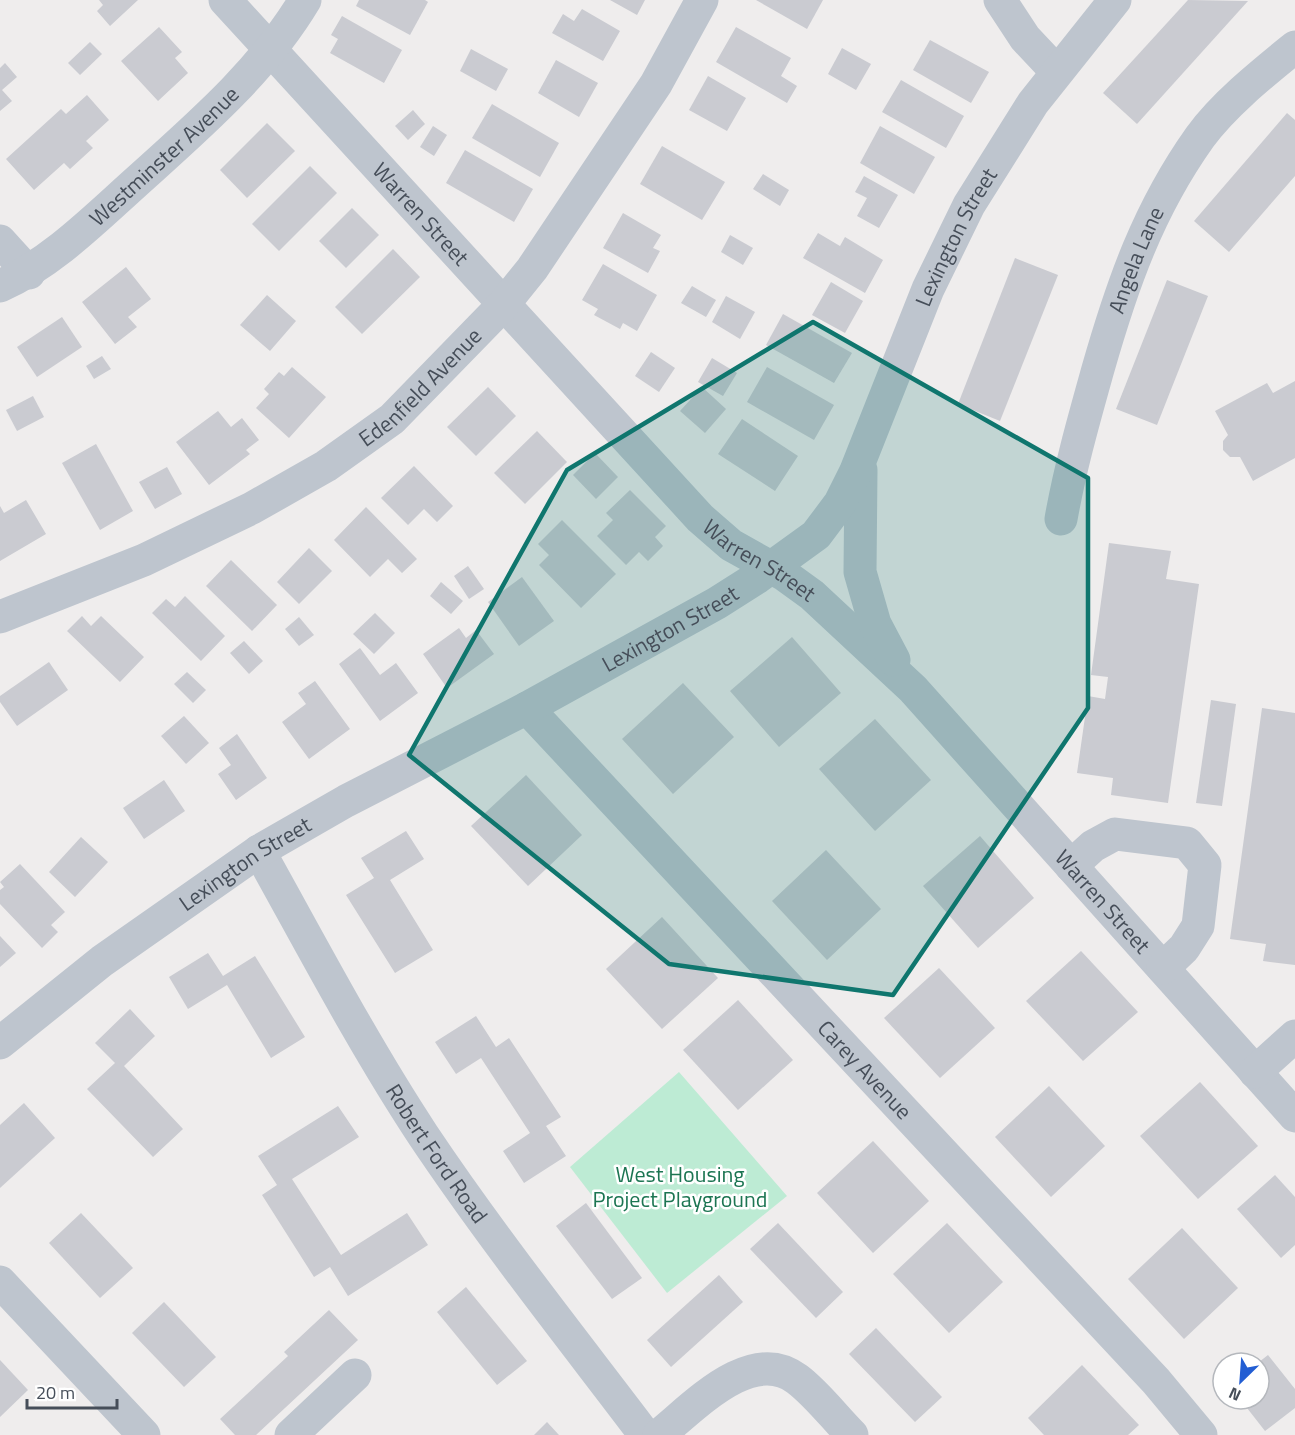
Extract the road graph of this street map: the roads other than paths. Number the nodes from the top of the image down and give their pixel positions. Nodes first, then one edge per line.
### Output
1 (225, 0) edge
2 (305, 0) edge
3 (702, 0) edge
4 (1000, 0) edge
5 (1115, 0) edge
6 (1295, 47) edge
7 (272, 50) junction
8 (1056, 71) junction
9 (0, 241) edge
10 (15, 280) edge
11 (503, 306) junction
12 (862, 456) junction
13 (1061, 519) dead end
14 (772, 568) junction
15 (0, 617) edge
16 (913, 689) junction
17 (527, 708) junction
18 (259, 851) junction
19 (1071, 866) junction
20 (1163, 968) junction
21 (1295, 1036) edge
22 (0, 1043) edge
23 (1255, 1072) junction
24 (1295, 1116) edge
25 (0, 1282) edge
26 (355, 1375) dead end
27 (144, 1435) edge
28 (291, 1435) edge
29 (645, 1435) edge
30 (659, 1435) edge
31 (852, 1435) edge
32 (1201, 1435) edge

1 - 7 street, Warren Street
2 - 7 street, Westminster Avenue
3 - 11 street, Edenfield Avenue
4 - 8 street
5 - 8 street, Lexington Street
6 - 13 street, Angela Lane
7 - 10 street, Westminster Avenue
7 - 11 street, Warren Street
8 - 12 street, Lexington Street
9 - 10 street
11 - 14 street, Warren Street
11 - 15 street, Edenfield Avenue
12 - 14 street, Lexington Street
12 - 16 street
14 - 16 street, Warren Street
14 - 17 street, Lexington Street
16 - 19 street, Warren Street
17 - 18 street, Lexington Street
17 - 32 street, Carey Avenue
18 - 22 street, Lexington Street
18 - 29 street, Robert Ford Road
19 - 20 street, Warren Street
19 - 20 street
20 - 23 street, Warren Street
21 - 23 street
23 - 24 street, Warren Street
25 - 27 street
26 - 28 street
30 - 31 street

